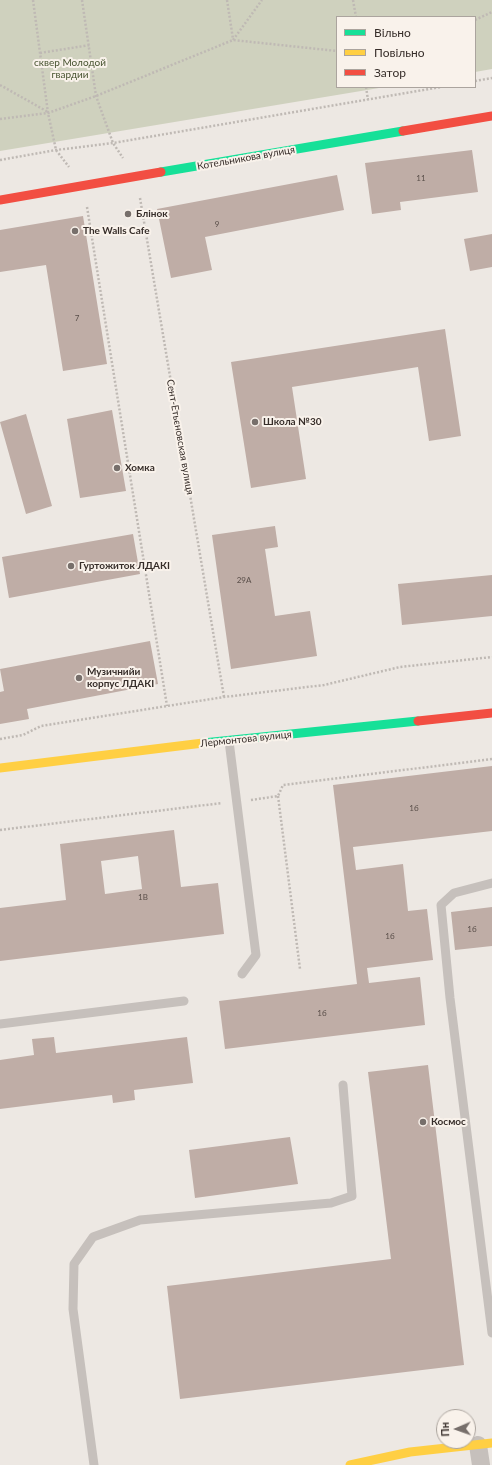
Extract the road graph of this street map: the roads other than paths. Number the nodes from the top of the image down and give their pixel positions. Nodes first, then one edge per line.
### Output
1 (492, 116) edge
2 (0, 200) edge
3 (492, 714) edge
4 (229, 741) junction
5 (0, 768) edge
6 (492, 883) edge
7 (242, 974) dead end
8 (184, 1001) dead end
9 (0, 1024) edge
10 (343, 1084) dead end
11 (492, 1333) edge
12 (485, 1444) edge
13 (94, 1465) edge
14 (350, 1465) edge
15 (481, 1465) edge

1 - 2 street, Котельникова вулиця
3 - 4 street, Лермонтова вулиця
4 - 5 street, Лермонтова вулиця
4 - 7 lane
6 - 11 lane
8 - 9 lane
10 - 13 lane
12 - 14 street
12 - 15 street

